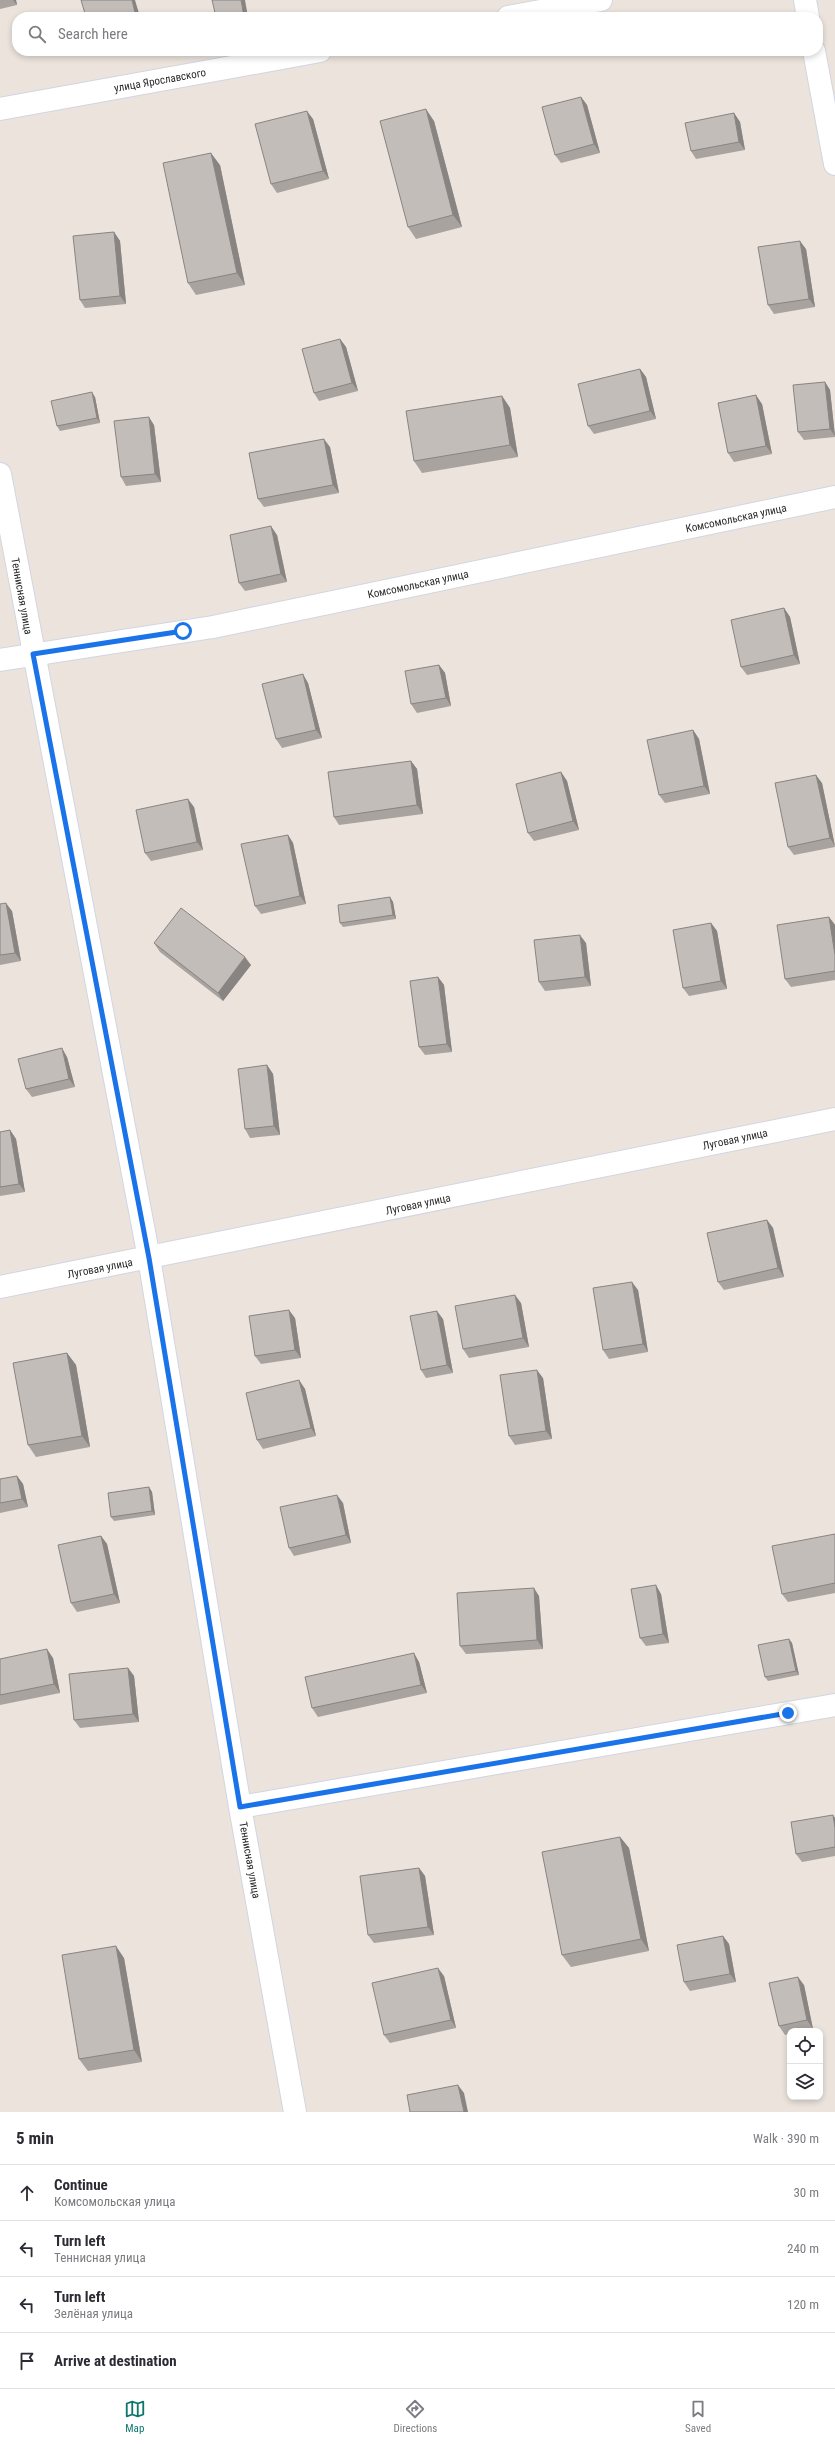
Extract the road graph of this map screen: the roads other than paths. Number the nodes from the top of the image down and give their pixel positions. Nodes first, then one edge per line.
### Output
1 (602, 0) edge
2 (805, 0) edge
3 (536, 12) edge
4 (807, 12) edge
5 (292, 56) edge
6 (815, 56) edge
7 (0, 109) edge
8 (835, 164) edge
9 (0, 474) edge
10 (835, 497) edge
11 (33, 654) junction
12 (0, 660) edge
13 (835, 1118) edge
14 (149, 1258) junction
15 (0, 1287) edge
16 (835, 1705) edge
17 (240, 1807) junction
18 (295, 2112) edge

1 - 3 street
2 - 4 street
5 - 7 street, улица Ярославского
6 - 8 street
9 - 11 street, Теннисная улица
10 - 11 street, Комсомольская улица
11 - 12 street, Комсомольская улица
11 - 14 street, Теннисная улица
13 - 14 street, Луговая улица
14 - 15 street, Луговая улица
14 - 17 street, Теннисная улица
16 - 17 street
17 - 18 street, Теннисная улица

